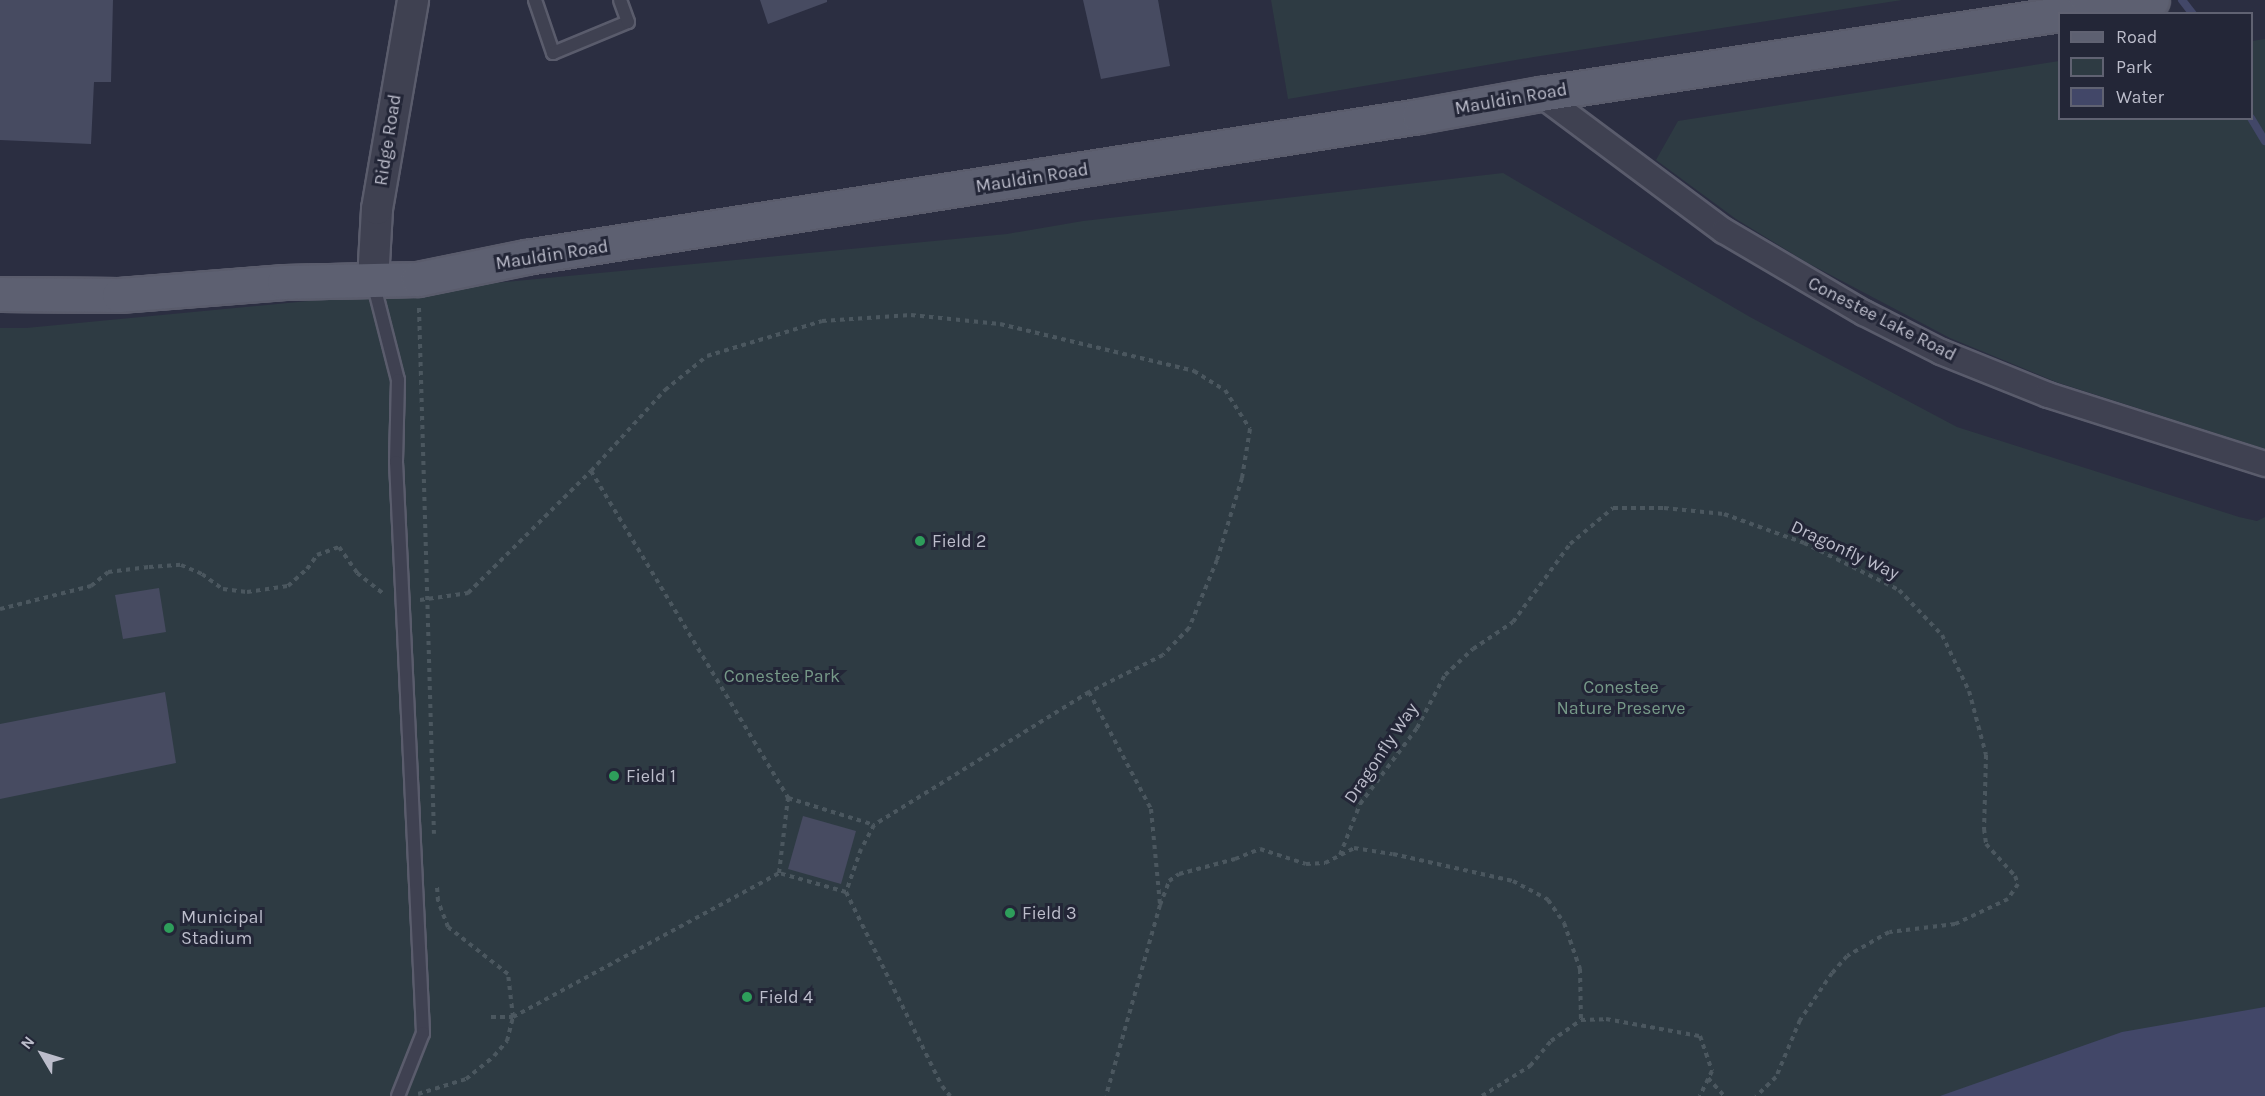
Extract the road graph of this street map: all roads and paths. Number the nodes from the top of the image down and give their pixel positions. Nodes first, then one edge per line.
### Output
1 (413, 0) edge
2 (535, 0) edge
3 (620, 0) edge
4 (2144, 1) edge
5 (2076, 12) edge
6 (2058, 14) edge
7 (1539, 94) junction
8 (418, 279) junction
9 (373, 281) junction
10 (0, 294) edge
11 (2265, 465) edge
12 (591, 471) junction
13 (426, 600) junction
14 (404, 601) junction
15 (0, 609) edge
16 (1089, 692) junction
17 (788, 798) junction
18 (874, 825) junction
19 (435, 841) dead end
20 (1340, 855) junction
21 (779, 873) junction
22 (437, 883) dead end
23 (846, 892) junction
24 (1160, 905) junction
25 (491, 1017) dead end
26 (513, 1017) junction
27 (1581, 1020) junction
28 (1708, 1078) junction
29 (398, 1096) edge
30 (415, 1096) edge
31 (950, 1096) edge
32 (1106, 1096) edge
33 (1482, 1096) edge
34 (1700, 1096) edge
35 (1724, 1096) edge
36 (1756, 1096) edge

1 - 9 street, Ridge Road
2 - 3 lane
4 - 5 main road
6 - 7 main road, Mauldin Road
7 - 8 main road, Mauldin Road
7 - 11 street, Conestee Lake Road
8 - 9 main road, Mauldin Road
8 - 13 path
9 - 10 main road, Mauldin Road
9 - 14 lane
12 - 13 path
12 - 16 path
12 - 17 path
13 - 14 path
13 - 19 path
14 - 15 path
14 - 29 lane
16 - 18 path
16 - 24 path
17 - 18 path
17 - 21 path
18 - 23 path
20 - 24 path
20 - 27 path
20 - 36 path, Dragonfly Way
21 - 23 path
21 - 26 path
22 - 26 path
23 - 31 path
24 - 32 path
25 - 26 path
26 - 30 path
27 - 28 path
27 - 33 path
28 - 34 path
28 - 35 path

